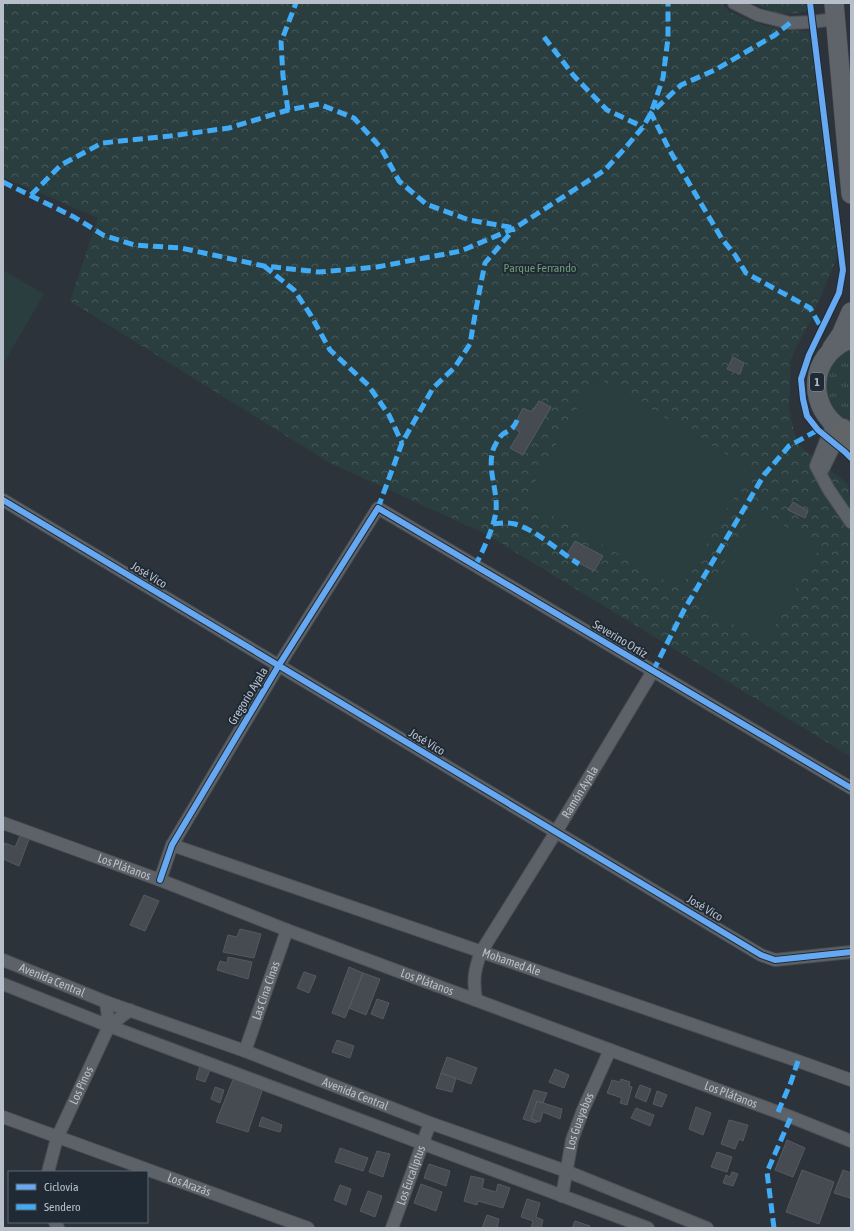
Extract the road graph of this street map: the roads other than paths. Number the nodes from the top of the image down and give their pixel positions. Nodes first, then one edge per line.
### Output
1 (734, 3) edge
2 (834, 11) edge
3 (845, 55) edge
4 (851, 194) edge
5 (851, 312) edge
6 (851, 339) edge
7 (826, 357) junction
8 (844, 432) edge
9 (3, 500) edge
10 (378, 508) joint
11 (851, 522) edge
12 (278, 665) junction
13 (653, 671) junction
14 (851, 788) edge
15 (3, 823) edge
16 (556, 832) junction
17 (172, 845) junction
18 (160, 880) junction
19 (287, 930) junction
20 (481, 952) junction
21 (851, 952) edge
22 (3, 960) edge
23 (3, 984) edge
24 (476, 1000) junction
25 (106, 1002) junction
26 (130, 1010) junction
27 (108, 1026) junction
28 (610, 1050) junction
29 (245, 1051) junction
30 (851, 1080) edge
31 (3, 1117) edge
32 (430, 1123) junction
33 (57, 1138) junction
34 (851, 1141) edge
35 (422, 1144) junction
36 (48, 1171) edge
37 (566, 1171) junction
38 (562, 1196) junction
39 (308, 1228) edge
40 (392, 1228) edge
41 (648, 1228) edge
42 (707, 1228) edge

1 - 2 street
2 - 3 main road
3 - 4 main road
5 - 7 main road, 1
6 - 7 main road, 1
7 - 8 main road, 1
8 - 11 street
9 - 12 street, José Vico
10 - 12 street, Gregorio Ayala
10 - 13 street, Severino Ortiz
12 - 16 street, José Vico
12 - 17 street, Gregorio Ayala
13 - 14 street, Severino Ortiz
13 - 16 street, Ramón Ayala
15 - 18 street, Los Plátanos
16 - 20 street, Ramón Ayala
16 - 21 street, José Vico
17 - 18 street, Gregorio Ayala
17 - 20 street, Mohamed Ale
18 - 19 street, Los Plátanos
19 - 24 street, Los Plátanos
19 - 29 street, Las Cina Cinas
20 - 24 street, Ramón Ayala
20 - 30 street, Mohamed Ale
22 - 25 street, Avenida Central
23 - 27 street, Avenida Central
24 - 28 street, Los Plátanos
25 - 26 street, Avenida Central
25 - 27 street
26 - 27 street, Los Pinos
26 - 29 street, Avenida Central
27 - 33 street, Los Pinos
27 - 35 street, Avenida Central
28 - 34 street, Los Plátanos
28 - 37 street, Los Guayabos
29 - 32 street, Avenida Central
31 - 33 street, Los Arazás
32 - 35 street, Los Eucaliptus
32 - 37 street, Avenida Central
33 - 36 street, Los Pinos
33 - 39 street, Los Arazás
35 - 38 street, Avenida Central
35 - 40 street, Los Eucaliptus
37 - 38 street, Los Guayabos
37 - 42 street, Avenida Central
38 - 41 street, Avenida Central

